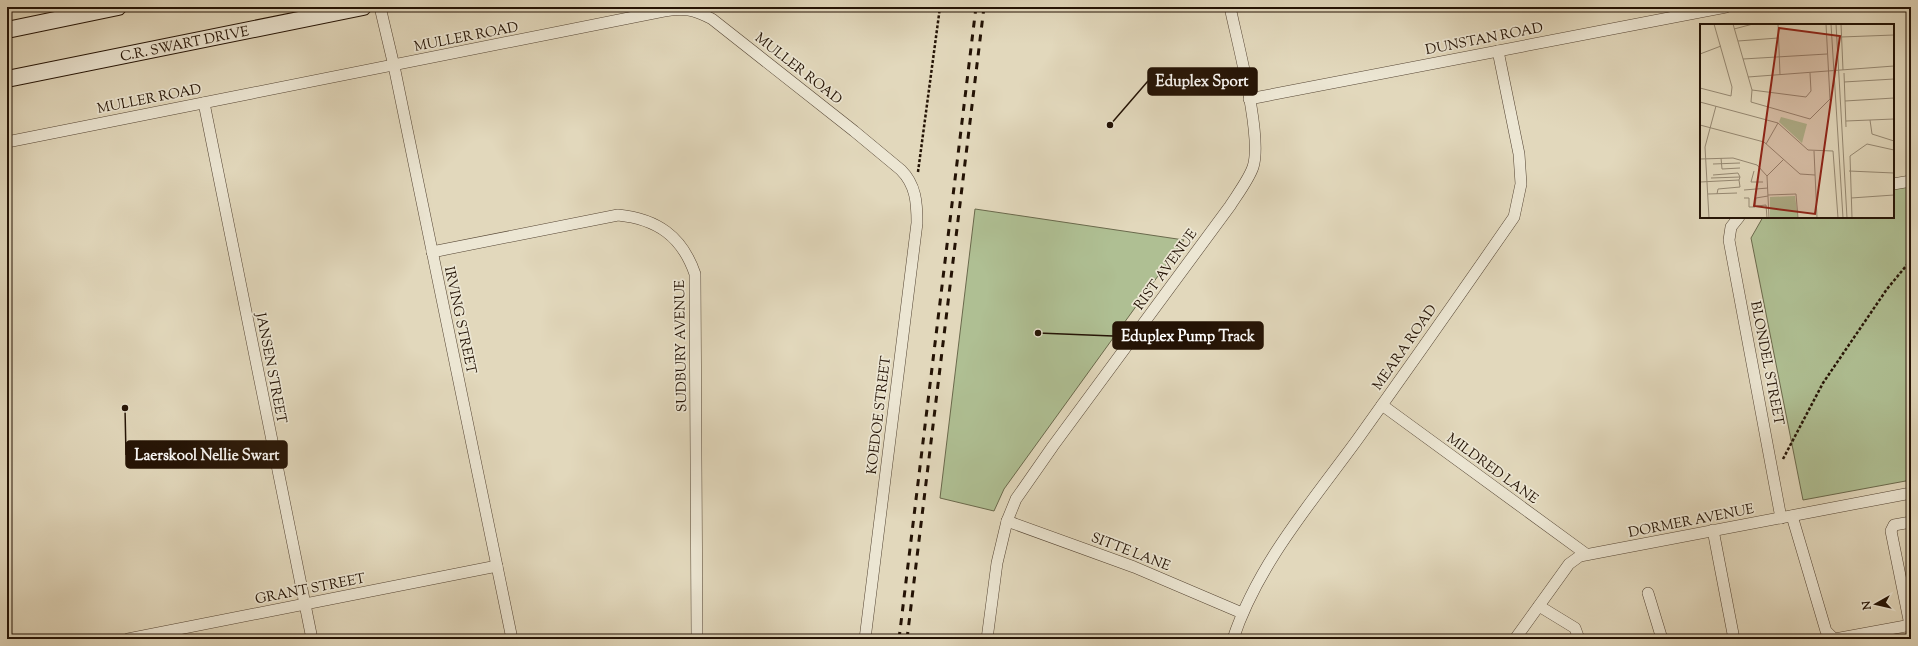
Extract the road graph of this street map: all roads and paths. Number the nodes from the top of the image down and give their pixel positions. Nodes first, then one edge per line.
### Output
1 (118, 7) edge
2 (363, 7) edge
3 (380, 7) edge
4 (940, 7) edge
5 (1230, 7) edge
6 (1726, 7) edge
7 (7, 30) edge
8 (1498, 51) junction
9 (394, 66) junction
10 (7, 79) edge
11 (1249, 99) junction
12 (204, 103) junction
13 (7, 142) edge
14 (1911, 181) edge
15 (1894, 184) edge
16 (915, 194) junction
17 (1738, 218) edge
18 (432, 252) junction
19 (1911, 260) edge
20 (1382, 405) junction
21 (1774, 476) junction
22 (1911, 493) edge
23 (1786, 517) junction
24 (1007, 521) junction
25 (1911, 522) edge
26 (1714, 530) junction
27 (1586, 554) junction
28 (497, 566) junction
29 (1648, 593) dead end
30 (305, 605) junction
31 (1540, 606) junction
32 (1242, 613) junction
33 (1911, 624) edge
34 (128, 639) edge
35 (312, 639) edge
36 (512, 639) edge
37 (697, 639) edge
38 (865, 639) edge
39 (987, 639) edge
40 (1233, 639) edge
41 (1515, 639) edge
42 (1578, 639) edge
43 (1662, 639) edge
44 (1734, 639) edge
45 (1834, 639) edge

1 - 7 main road
2 - 10 main road, C.R. SWART DRIVE
3 - 9 street, IRVING STREET
4 - 16 path
5 - 11 street, RIST AVENUE
6 - 8 street, DUNSTAN ROAD
8 - 11 street, DUNSTAN ROAD
8 - 20 street, MEARA ROAD
9 - 12 street, MULLER ROAD
9 - 16 street, MULLER ROAD
9 - 18 street, IRVING STREET
11 - 24 street, RIST AVENUE
12 - 13 street, MULLER ROAD
12 - 30 street, JANSEN STREET
14 - 15 street
16 - 38 street, KOEDOE STREET
17 - 21 street, BLONDEL STREET
18 - 28 street, IRVING STREET
18 - 37 street, SUDBURY AVENUE
19 - 21 path
20 - 27 street, MILDRED LANE
20 - 32 street, MEARA ROAD
21 - 23 street, BLONDEL STREET
22 - 23 street, DORMER AVENUE
23 - 26 street, DORMER AVENUE
23 - 45 street, BLONDEL STREET
24 - 32 street, SITTE LANE
24 - 39 street, RIST AVENUE
25 - 33 street
26 - 27 street, DORMER AVENUE
26 - 44 street
27 - 31 street, DORMER AVENUE
28 - 30 street, GRANT STREET
28 - 36 street, IRVING STREET
29 - 43 street
30 - 34 street, GRANT STREET
30 - 35 street, JANSEN STREET
31 - 41 street, DORMER AVENUE
31 - 42 street
32 - 40 street, MEARA ROAD
33 - 45 street

